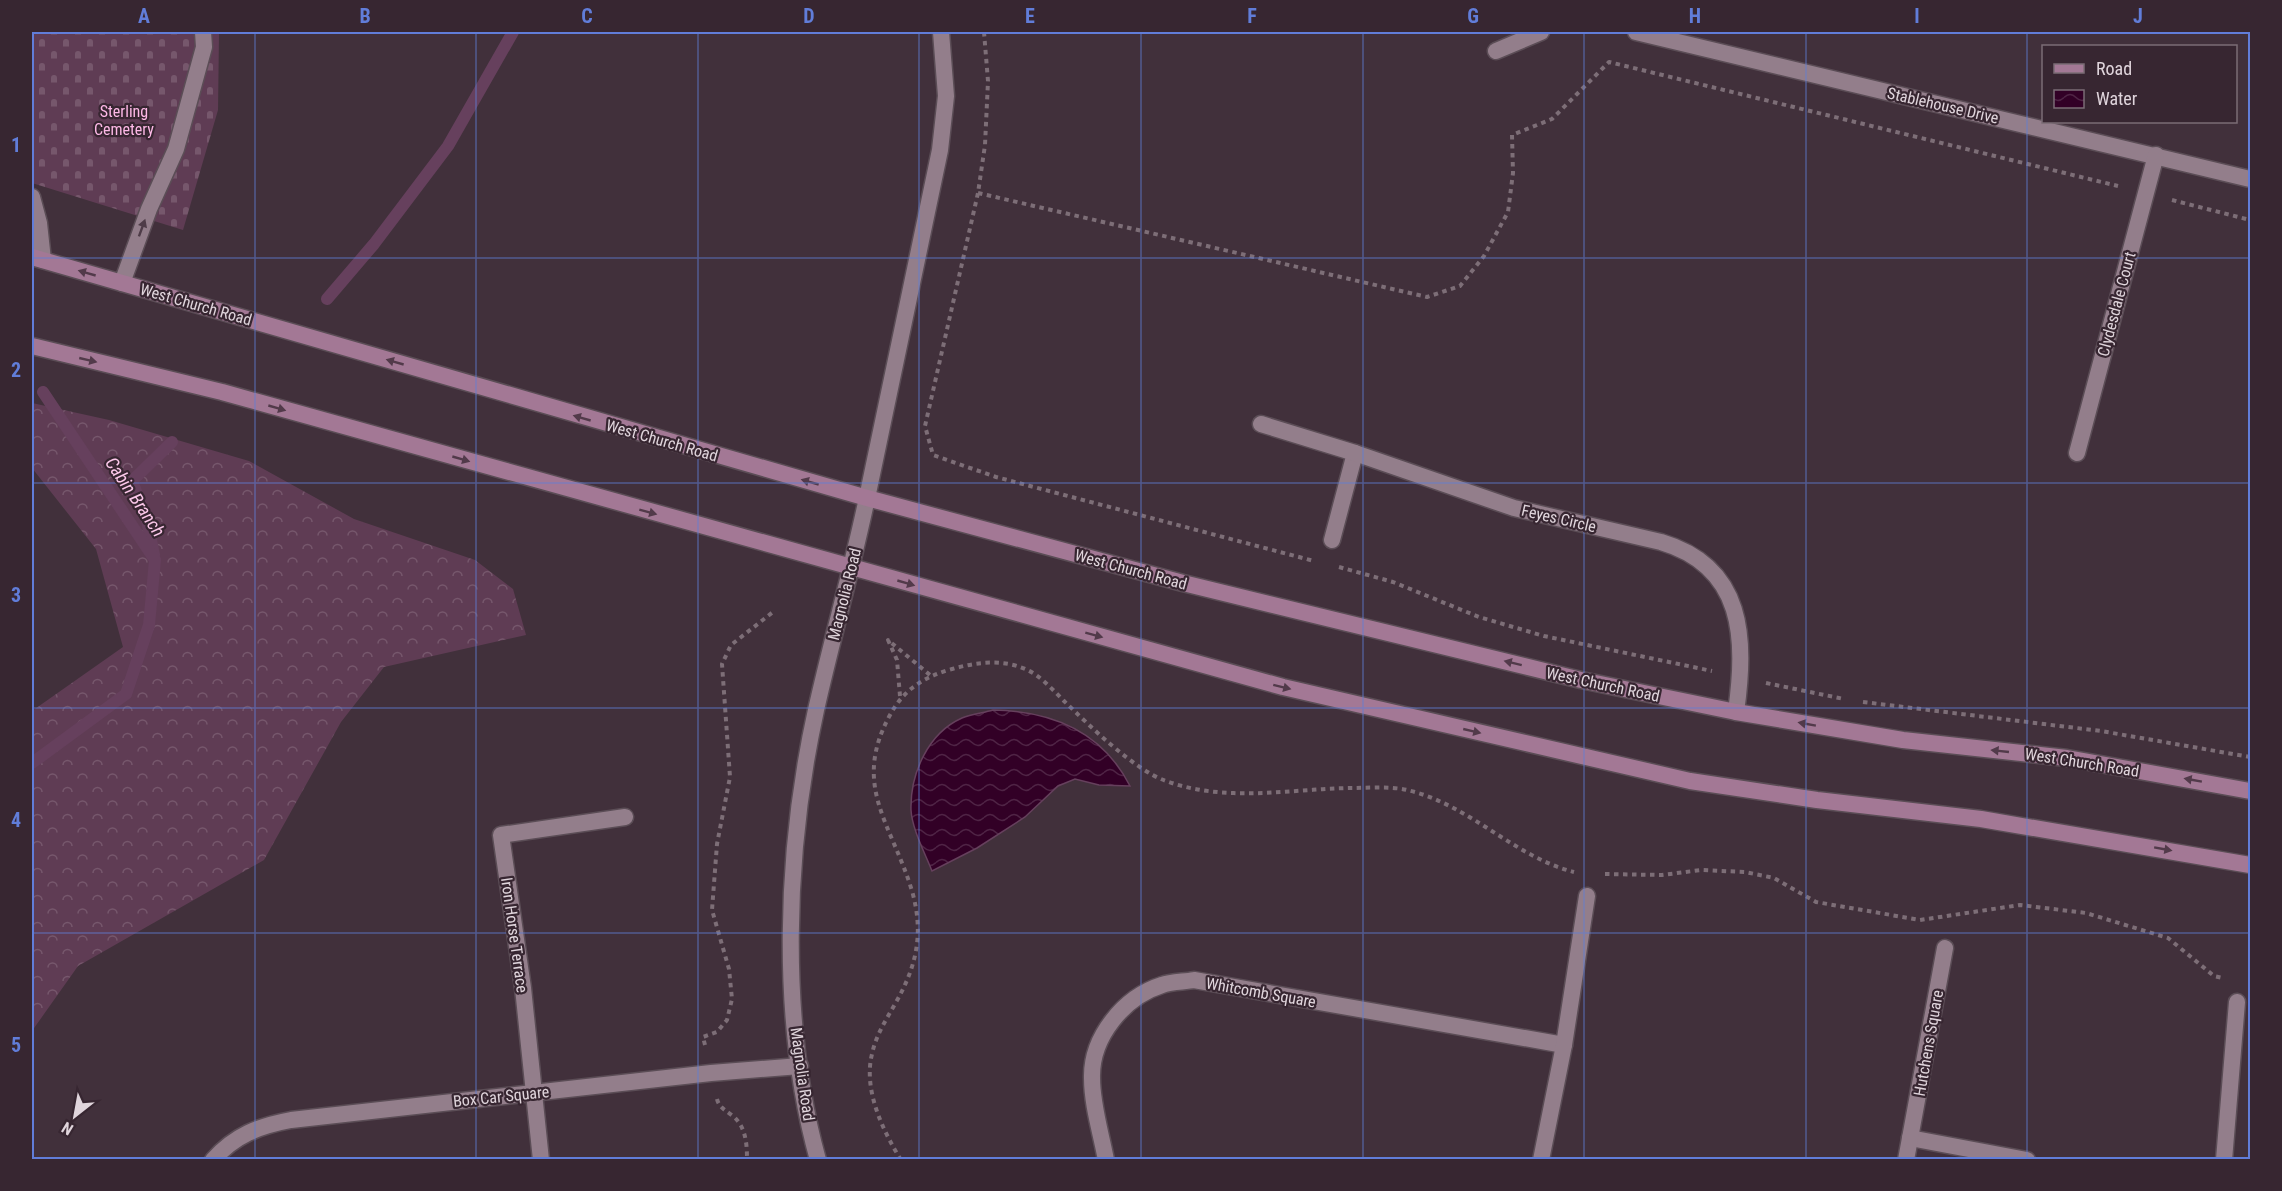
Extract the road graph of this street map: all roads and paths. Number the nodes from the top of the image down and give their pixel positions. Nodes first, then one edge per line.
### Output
1 (203, 32) edge
2 (941, 32) edge
3 (984, 32) edge
4 (1541, 32) edge
5 (1636, 32) edge
6 (1496, 51) dead end
7 (2156, 155) junction
8 (2250, 178) edge
9 (978, 193) junction
10 (2145, 194) junction
11 (32, 197) edge
12 (2250, 220) edge
13 (37, 258) edge
14 (122, 283) junction
15 (32, 346) edge
16 (1261, 424) dead end
17 (1354, 453) junction
18 (2077, 453) dead end
19 (867, 498) junction
20 (1332, 540) dead end
21 (1325, 564) dead end
22 (850, 565) junction
23 (1336, 567) dead end
24 (773, 612) dead end
25 (930, 675) junction
26 (1741, 677) junction
27 (900, 696) junction
28 (1845, 699) dead end
29 (1857, 702) dead end
30 (1736, 712) junction
31 (2250, 757) edge
32 (2250, 791) edge
33 (625, 817) dead end
34 (2250, 865) edge
35 (1582, 874) dead end
36 (1602, 874) dead end
37 (1587, 896) dead end
38 (1945, 948) dead end
39 (2232, 979) dead end
40 (2237, 1002) dead end
41 (1564, 1045) junction
42 (800, 1066) junction
43 (711, 1073) junction
44 (534, 1092) junction
45 (1910, 1138) junction
46 (213, 1160) edge
47 (541, 1160) edge
48 (747, 1160) edge
49 (818, 1160) edge
50 (901, 1160) edge
51 (1106, 1160) edge
52 (1541, 1160) edge
53 (1906, 1160) edge
54 (2027, 1160) edge
55 (2224, 1160) edge

14 -> 1 street
2 - 19 street, Magnolia Road
3 - 9 path
4 - 6 street
5 - 7 street, Stablehouse Drive
7 - 8 street, Stablehouse Drive
7 - 10 street, Clydesdale Court
9 - 10 path
9 - 21 path
10 - 12 path
10 - 18 street, Clydesdale Court
11 - 13 street
14 -> 13 main road, West Church Road
19 -> 14 main road, West Church Road
15 -> 22 main road
16 - 17 street, Feyes Circle
17 - 20 street
17 - 26 street, Feyes Circle
19 - 22 street, Magnolia Road
30 -> 19 main road, West Church Road
22 -> 34 main road
22 - 42 street, Magnolia Road
23 - 26 path
24 - 43 path
25 - 27 path
25 - 27 path
25 - 35 path
26 - 28 path
26 - 30 street, Feyes Circle
27 - 50 path
29 - 31 path
32 -> 30 main road, West Church Road
33 - 44 street, Iron Horse Terrace
36 - 39 path
37 - 41 street
38 - 45 street, Hutchens Square
40 - 55 street
41 - 51 street, Whitcomb Square
41 - 52 street
42 - 43 street, Box Car Square
42 - 49 street, Magnolia Road
43 - 44 street, Box Car Square
43 - 48 path
44 - 46 street, Box Car Square
44 - 47 street, Iron Horse Terrace
45 - 53 street, Hutchens Square
45 - 54 street

